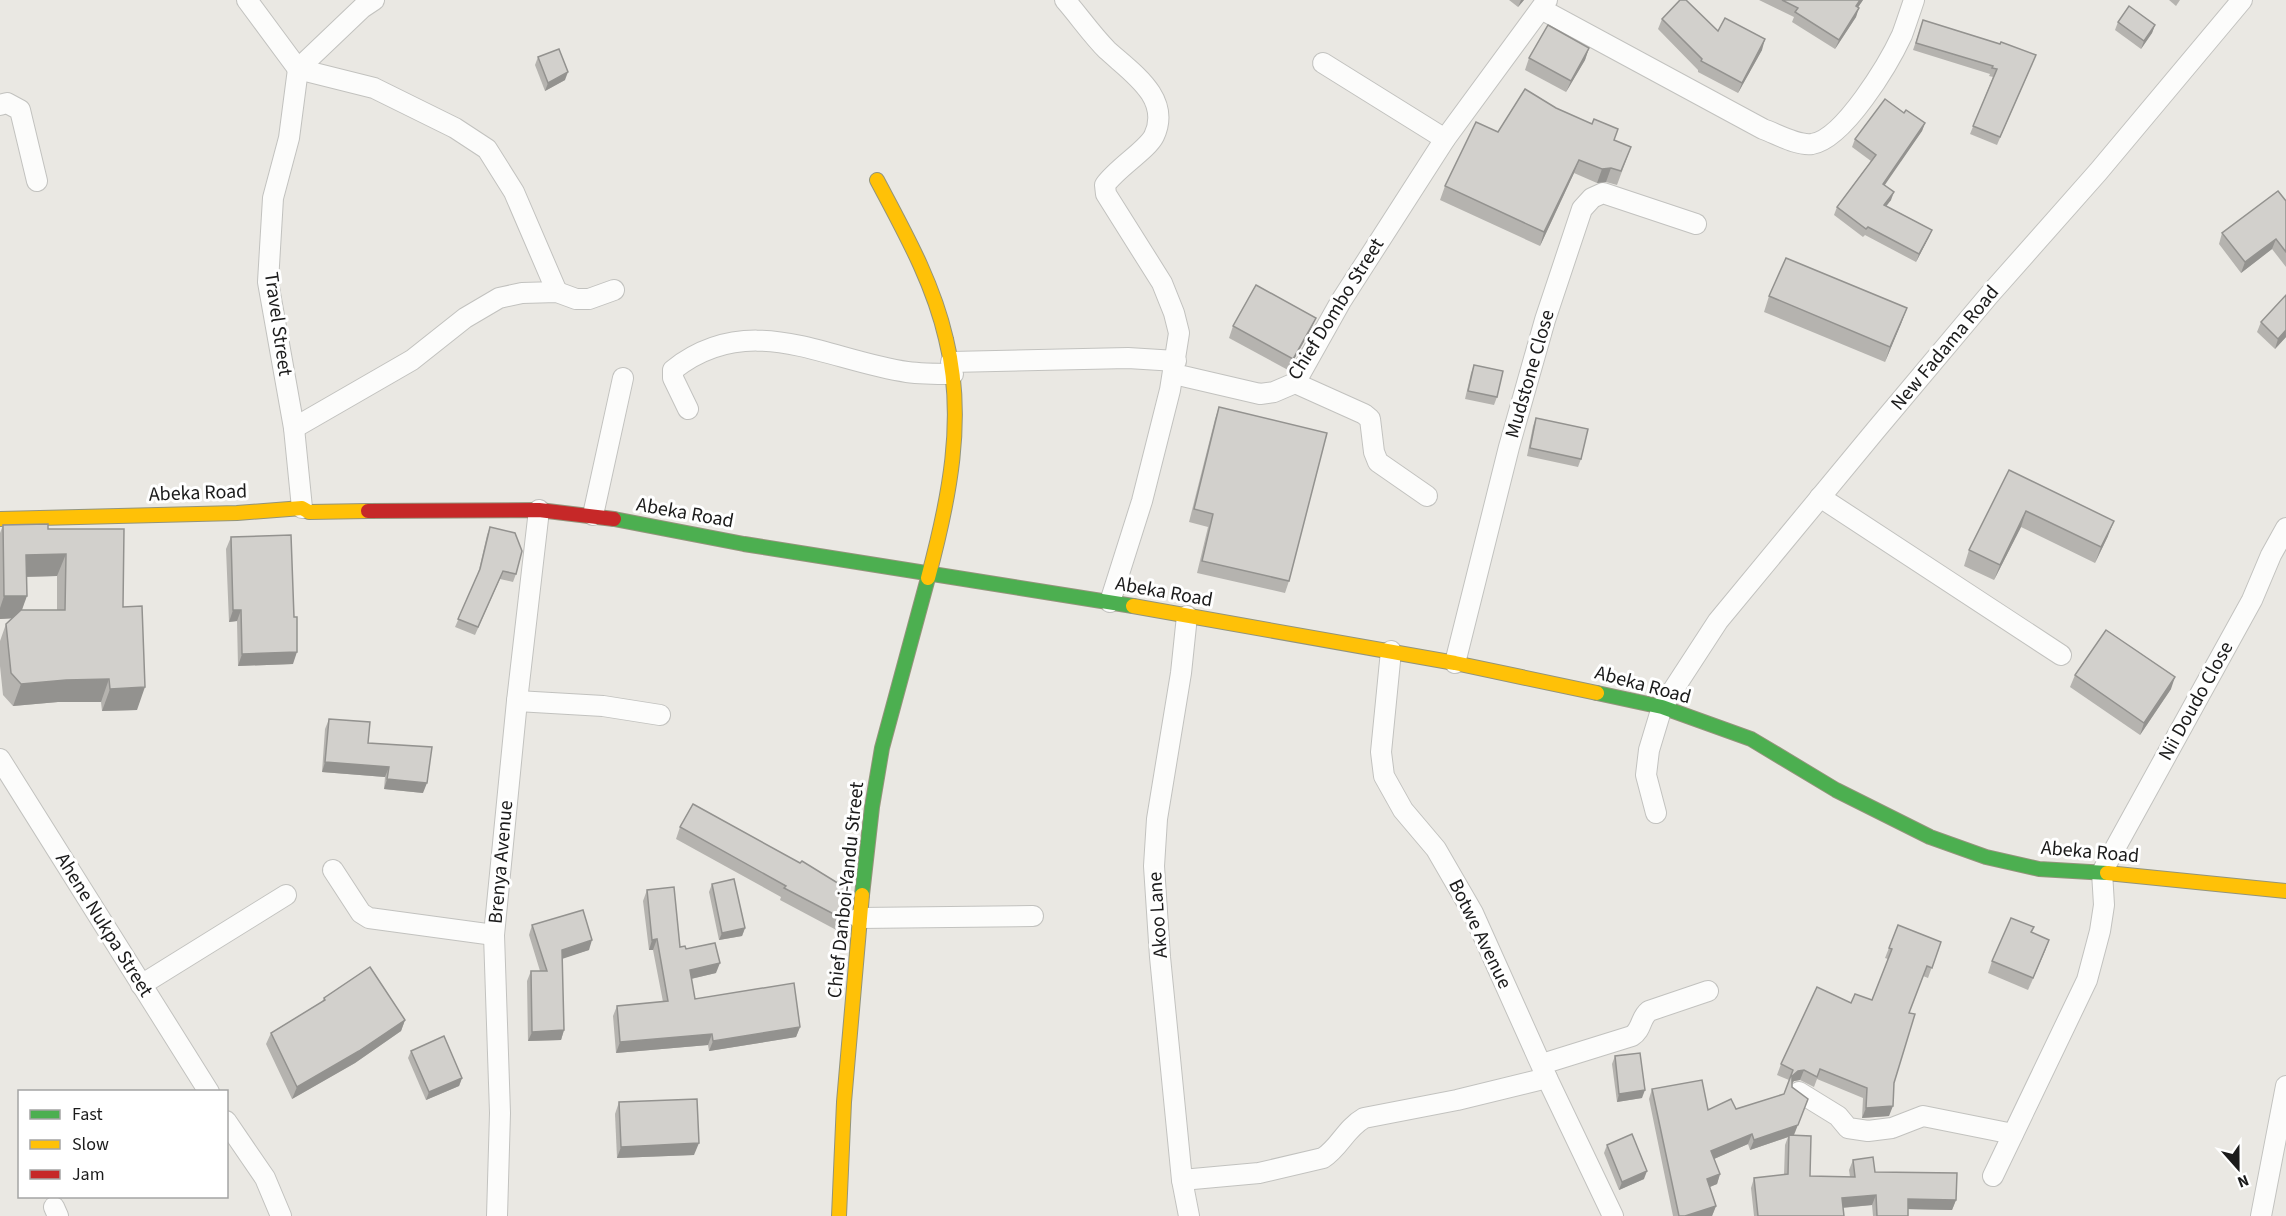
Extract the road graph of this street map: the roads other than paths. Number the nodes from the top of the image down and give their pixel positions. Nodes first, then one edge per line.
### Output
1 (246, 0) edge
2 (374, 0) edge
3 (1065, 0) edge
4 (1914, 0) edge
5 (2242, 0) edge
6 (1544, 4) edge
7 (1323, 63) dead end
8 (298, 69) junction
9 (0, 105) edge
10 (1445, 139) junction
11 (877, 180) dead end
12 (37, 181) dead end
13 (1696, 224) dead end
14 (614, 290) dead end
15 (557, 292) junction
16 (952, 368) junction
17 (1175, 368) junction
18 (623, 378) dead end
19 (1295, 383) junction
20 (688, 409) dead end
21 (294, 428) junction
22 (1427, 496) dead end
23 (1820, 497) junction
24 (302, 508) junction
25 (539, 510) junction
26 (593, 515) junction
27 (0, 519) edge
28 (2286, 528) edge
29 (929, 575) junction
30 (1110, 602) junction
31 (1187, 616) junction
32 (1391, 651) junction
33 (2061, 656) dead end
34 (1455, 663) junction
35 (517, 701) junction
36 (1662, 707) junction
37 (660, 714) dead end
38 (0, 759) edge
39 (1656, 813) dead end
40 (333, 870) dead end
41 (2102, 872) junction
42 (2286, 891) edge
43 (286, 895) dead end
44 (1033, 916) dead end
45 (860, 918) junction
46 (494, 935) junction
47 (141, 985) junction
48 (1708, 991) dead end
49 (1545, 1071) junction
50 (2286, 1086) edge
51 (208, 1090) edge
52 (1799, 1092) edge
53 (228, 1124) edge
54 (2013, 1134) junction
55 (1993, 1176) dead end
56 (1182, 1180) junction
57 (281, 1216) edge
58 (497, 1216) edge
59 (839, 1216) edge
60 (1189, 1216) edge
61 (1613, 1216) edge
62 (2261, 1216) edge

1 - 8 street
2 - 8 street
3 - 17 street
4 - 6 street
5 - 23 street, New Fadama Road
6 - 10 street, Chief Dombo Street
7 - 10 street
8 - 15 street
8 - 21 street, Travel Street
9 - 12 street
10 - 19 street, Chief Dombo Street
11 - 16 street, Chief Danboi-Yandu Street
13 - 34 street, Mudstone Close
14 - 15 street
15 - 21 street
16 - 17 street, Chief Dombo Street
16 - 20 street, Chief Dombo Street
16 - 29 street, Chief Danboi-Yandu Street
17 - 19 street, Chief Dombo Street
17 - 30 street
18 - 26 street
19 - 22 street
21 - 24 street, Travel Street
23 - 33 street
23 - 36 street, New Fadama Road
24 - 25 street, Abeka Road
24 - 27 street, Abeka Road
25 - 26 street, Abeka Road
25 - 35 street, Brenya Avenue
26 - 29 street, Abeka Road
28 - 41 street, Nii Doudo Close
29 - 30 street, Abeka Road
29 - 45 street, Chief Danboi-Yandu Street
30 - 31 street, Abeka Road
31 - 32 street, Abeka Road
31 - 56 street, Akoo Lane
32 - 34 street, Abeka Road
32 - 49 street, Botwe Avenue
34 - 36 street, Abeka Road
35 - 37 street
35 - 46 street, Brenya Avenue
36 - 39 street, New Fadama Road
36 - 41 street, Abeka Road
38 - 47 street, Ahene Nukpa Street
40 - 46 street
41 - 42 street, Abeka Road
41 - 54 street
43 - 47 street
44 - 45 street
45 - 59 street, Chief Danboi-Yandu Street
46 - 58 street, Brenya Avenue
47 - 51 street, Ahene Nukpa Street
48 - 49 street
49 - 56 street
49 - 61 street, Botwe Avenue
50 - 62 street
52 - 54 street
53 - 57 street
54 - 55 street
56 - 60 street, Akoo Lane

